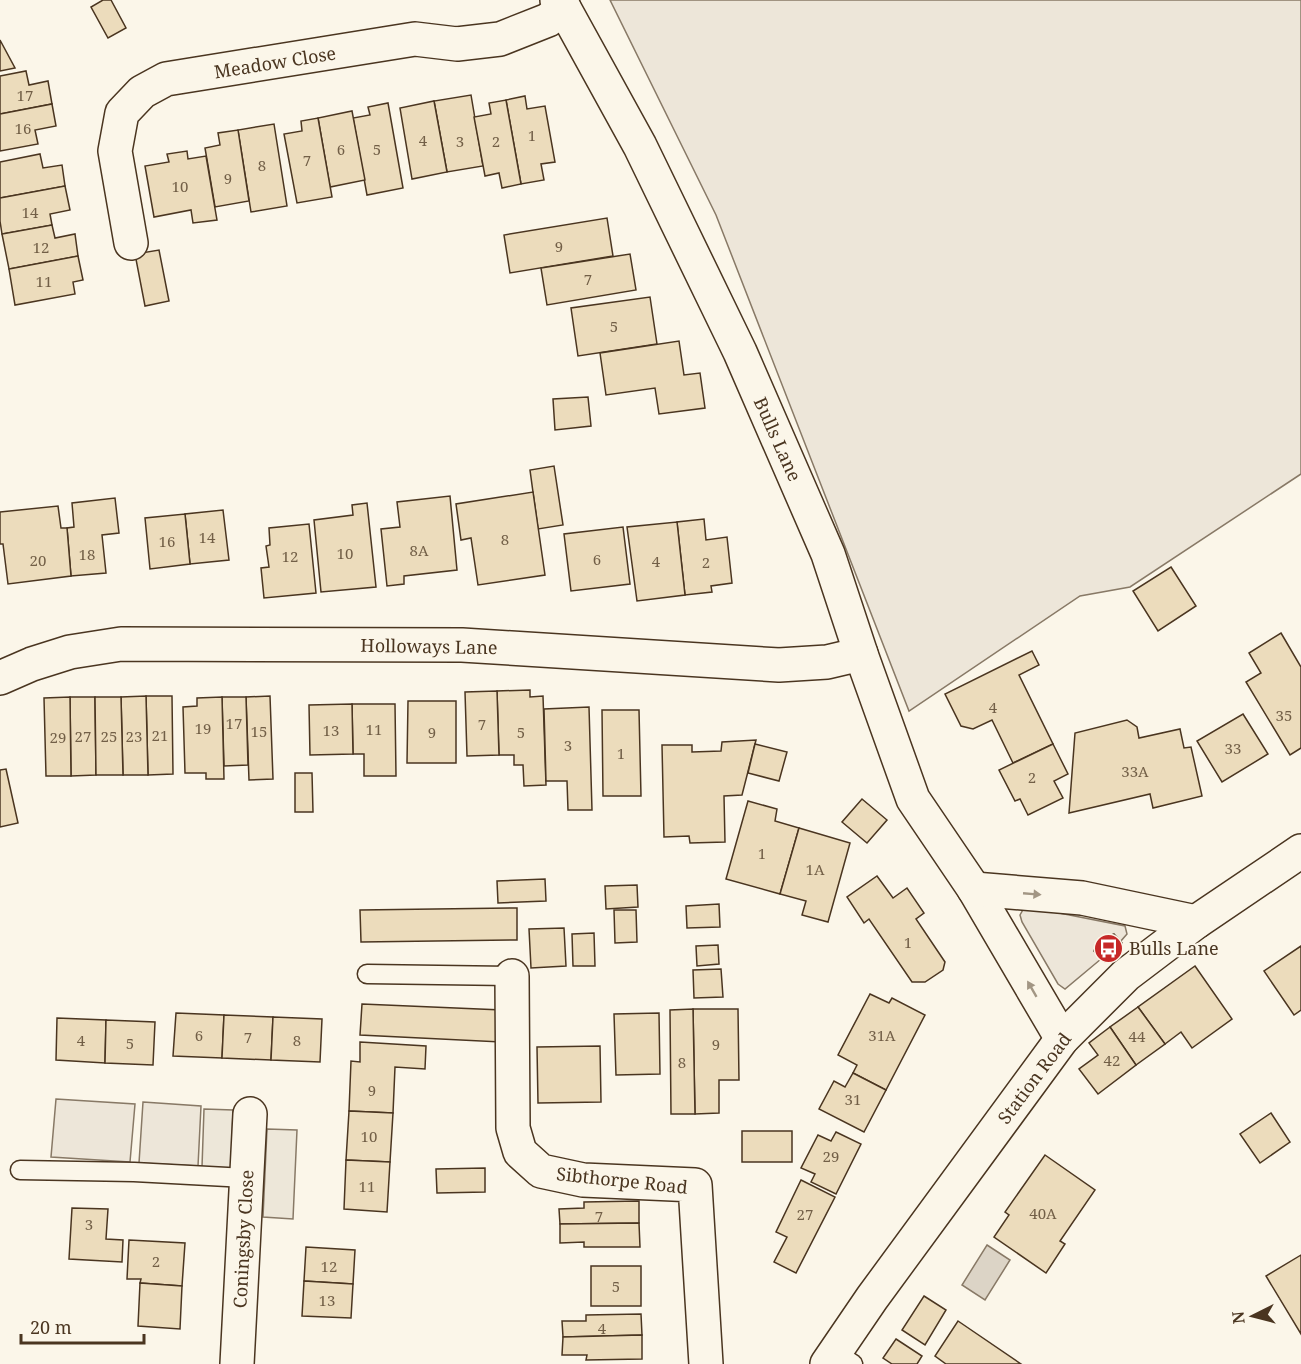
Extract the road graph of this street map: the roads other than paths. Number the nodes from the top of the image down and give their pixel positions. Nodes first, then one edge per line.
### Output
1 (560, 4) edge
2 (131, 243) dead end
3 (861, 654) junction
4 (0, 678) edge
5 (1301, 851) edge
6 (974, 889) junction
7 (1196, 922) junction
8 (367, 974) dead end
9 (512, 976) joint
10 (1062, 1039) junction
11 (250, 1114) dead end
12 (20, 1170) dead end
13 (246, 1178) junction
14 (838, 1360) edge
15 (237, 1364) edge
16 (706, 1364) edge

1 - 2 street, Meadow Close
1 - 3 street, Bulls Lane
3 - 4 street, Holloways Lane
3 - 6 street, Bulls Lane
5 - 7 street, Station Road
6 -> 7 street
10 -> 6 street, Bulls Lane
7 - 10 street, Station Road
8 - 9 lane
9 - 16 street, Sibthorpe Road
10 - 14 street, Station Road
11 - 13 street, Coningsby Close
12 - 13 lane
13 - 15 street, Coningsby Close

